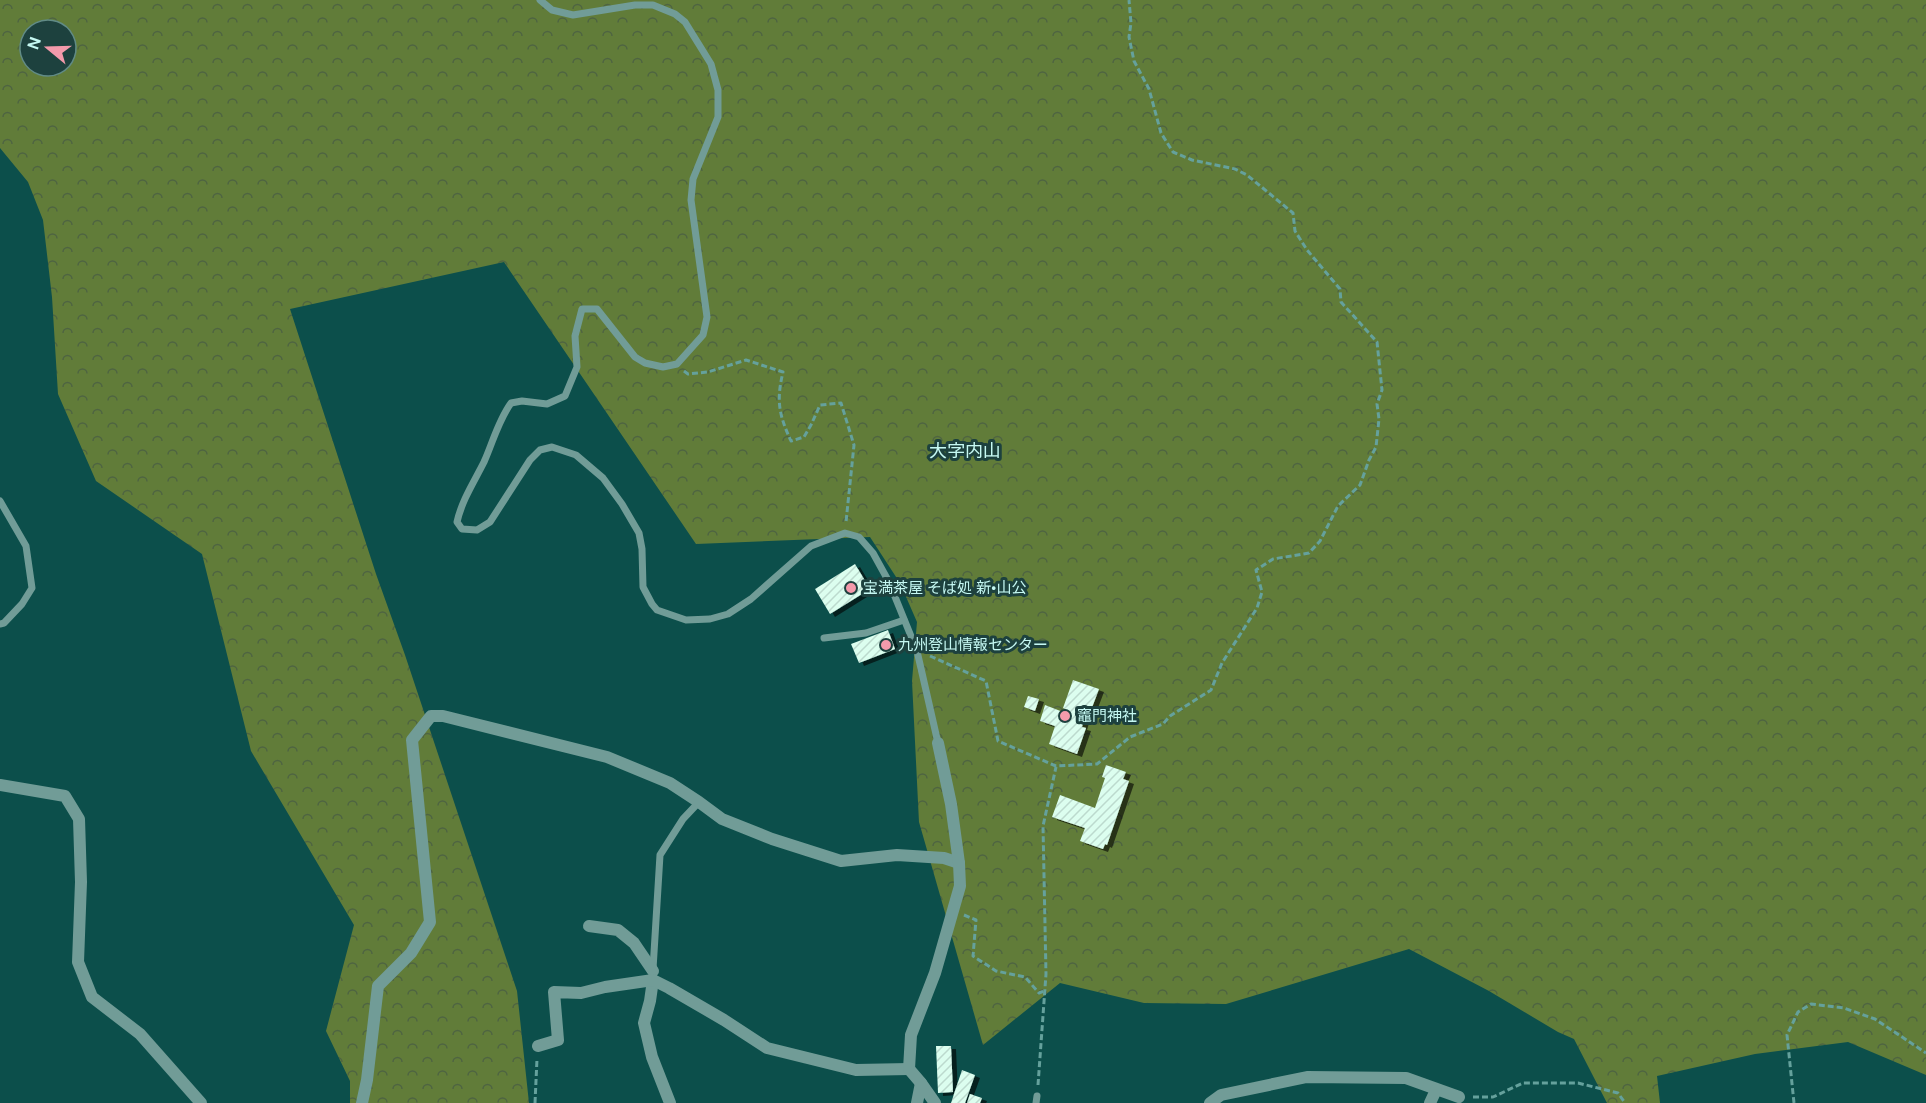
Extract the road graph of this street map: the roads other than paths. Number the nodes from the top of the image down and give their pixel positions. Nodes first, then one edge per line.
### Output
1 (540, 0) edge
2 (0, 501) edge
3 (904, 620) junction
4 (0, 624) edge
5 (824, 638) dead end
6 (938, 742) joint
7 (0, 785) edge
8 (699, 802) junction
9 (959, 863) junction
10 (589, 926) dead end
11 (653, 976) junction
12 (538, 1046) road end
13 (909, 1070) junction
14 (921, 1083) junction
15 (1436, 1090) junction
16 (1459, 1097) road end
17 (201, 1103) edge
18 (362, 1103) edge
19 (670, 1103) edge
20 (917, 1103) edge
21 (935, 1103) edge
22 (1210, 1103) edge
23 (1430, 1103) edge

1 - 3 lane
2 - 4 lane
3 - 5 lane
3 - 6 lane
6 - 9 street
7 - 17 street
8 - 9 street
8 - 11 lane
8 - 18 street
9 - 13 street
10 - 11 street
11 - 12 street
11 - 13 street
11 - 19 street
13 - 14 street
14 - 20 street
14 - 21 street
15 - 16 street
15 - 22 street
15 - 23 street

